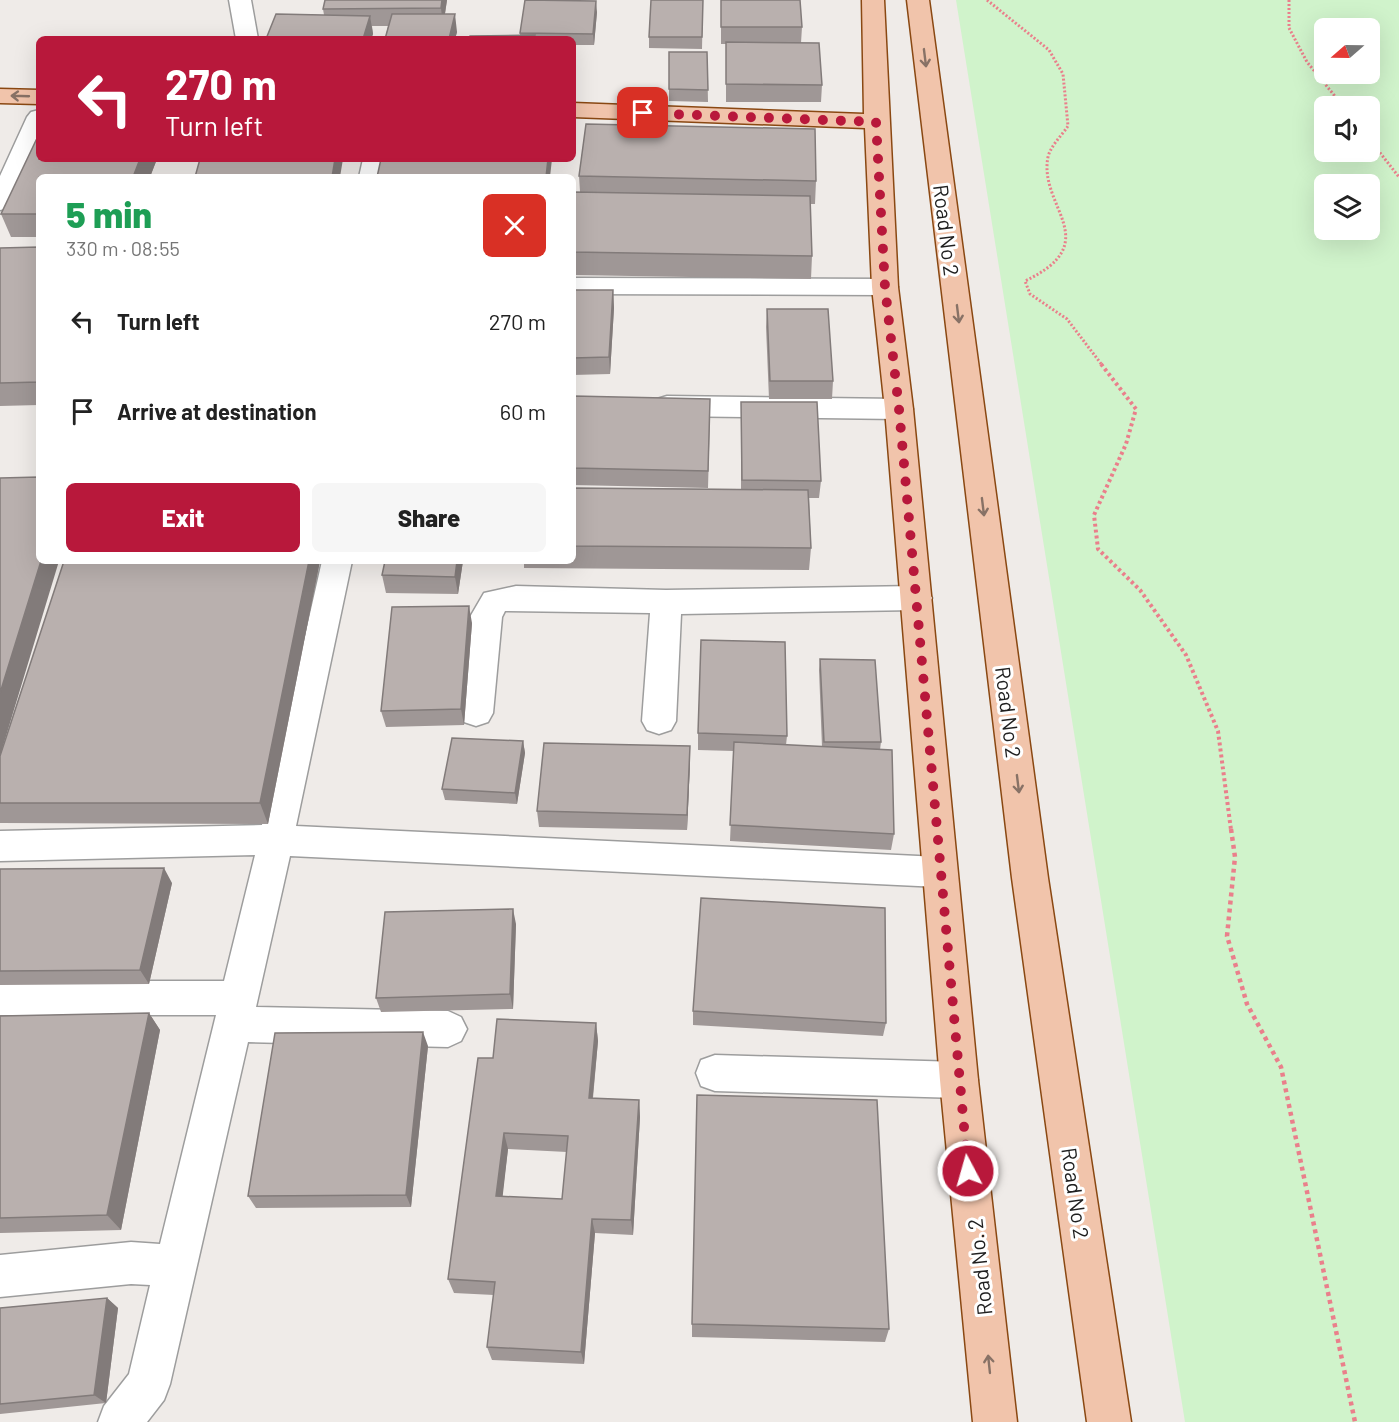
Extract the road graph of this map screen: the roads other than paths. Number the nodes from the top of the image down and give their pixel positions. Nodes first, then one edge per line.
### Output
1 (240, 0) edge
2 (873, 0) edge
3 (918, 0) edge
4 (246, 36) edge
5 (0, 75) edge
6 (36, 76) edge
7 (0, 96) edge
8 (36, 97) edge
9 (576, 110) edge
10 (36, 122) edge
11 (876, 122) junction
12 (9, 163) edge
13 (0, 203) edge
14 (576, 286) edge
15 (885, 287) junction
16 (643, 406) edge
17 (899, 409) junction
18 (336, 564) edge
19 (916, 598) junction
20 (666, 602) junction
21 (476, 713) dead end
22 (659, 721) dead end
23 (276, 840) junction
24 (0, 846) edge
25 (939, 872) junction
26 (0, 998) edge
27 (236, 1011) junction
28 (448, 1029) dead end
29 (715, 1073) dead end
30 (959, 1080) junction
31 (176, 1266) junction
32 (0, 1276) edge
33 (120, 1422) edge
34 (995, 1422) edge
35 (1109, 1422) edge

1 - 4 street
2 - 11 main road, Road No. 2
3 -> 35 main road, Road No 2
5 - 6 main road
8 -> 7 main road
9 - 11 main road
10 - 12 street
11 - 15 main road, Road No. 2
12 - 13 street
14 - 15 street
15 - 17 main road, Road No. 2
16 - 17 street
17 - 19 main road, Road No. 2
18 - 23 street
19 - 20 street
19 - 25 main road, Road No. 2
20 - 21 street
20 - 22 street
23 - 24 street
23 - 25 street
23 - 27 street
25 - 30 main road, Road No. 2
26 - 27 street
27 - 28 street
27 - 31 street
29 - 30 street
34 -> 30 main road, Road No. 2
31 - 32 street
31 - 33 street

